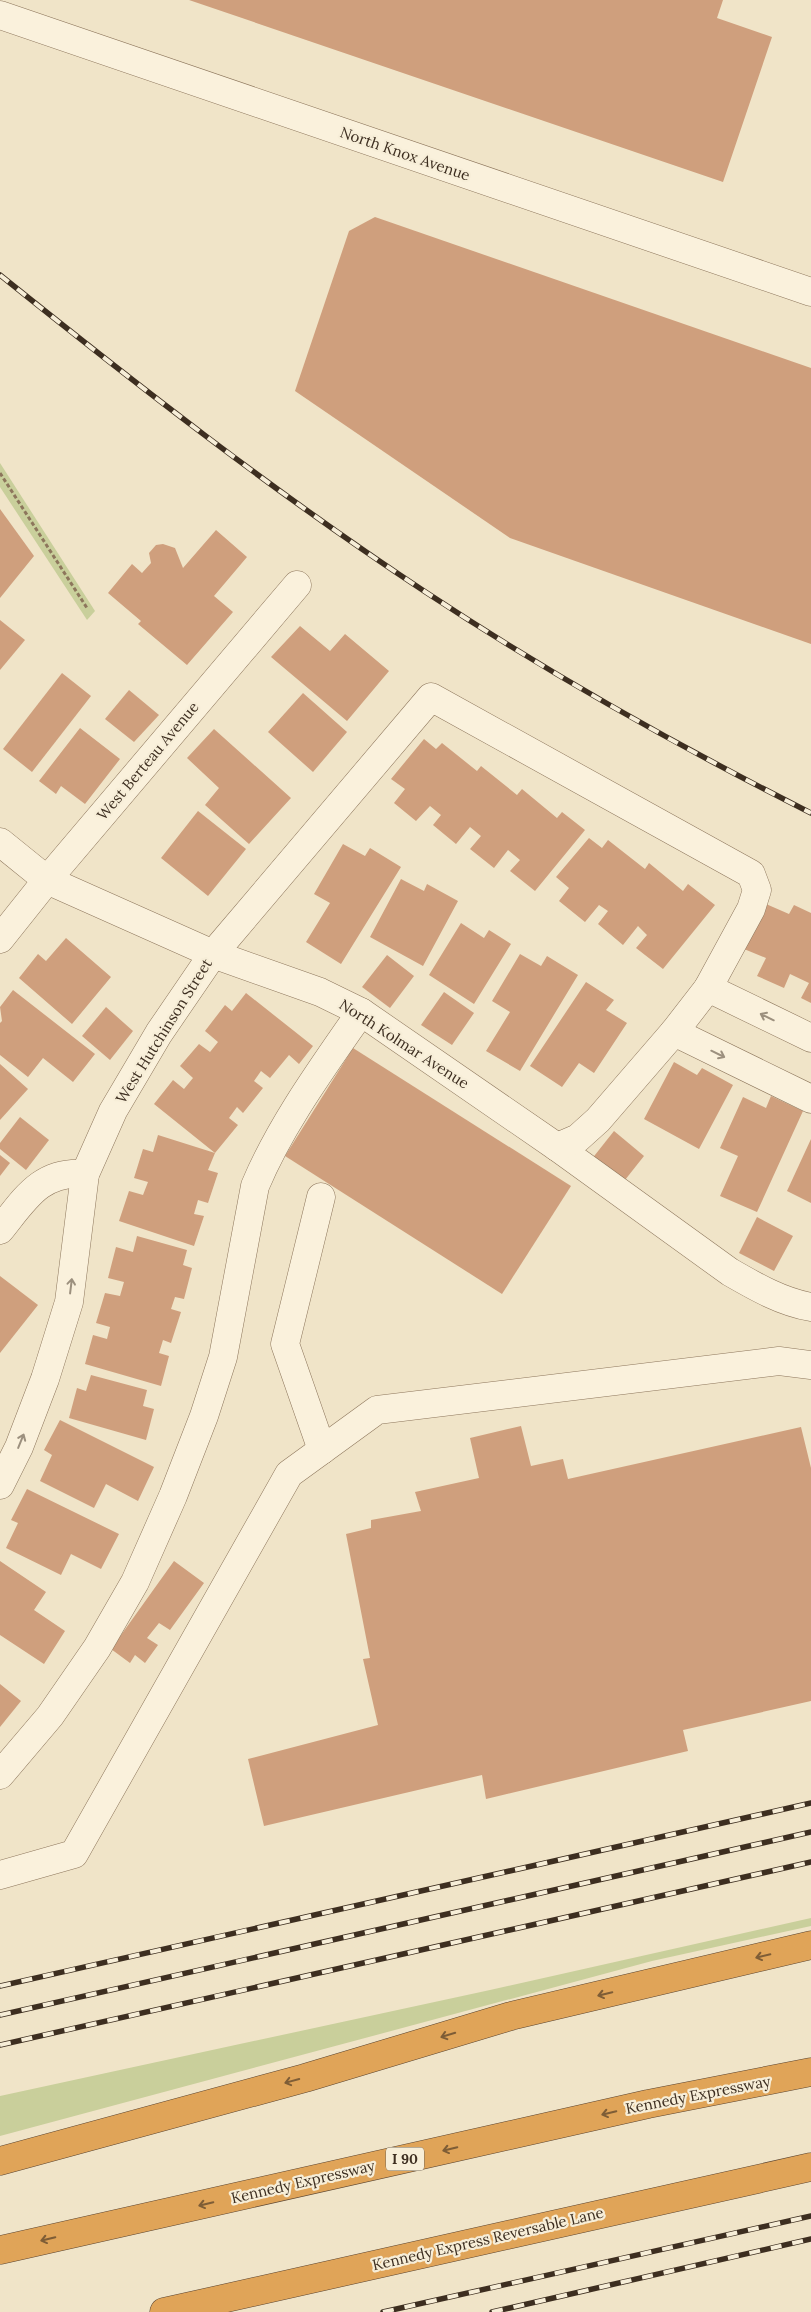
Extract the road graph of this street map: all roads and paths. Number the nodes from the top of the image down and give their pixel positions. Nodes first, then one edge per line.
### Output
1 (0, 15) edge
2 (811, 292) edge
3 (0, 473) edge
4 (297, 585) dead end
5 (87, 608) dead end
6 (0, 842) edge
7 (47, 880) junction
8 (0, 939) edge
9 (213, 954) junction
10 (708, 988) junction
11 (360, 1012) junction
12 (674, 1032) junction
13 (811, 1038) edge
14 (811, 1099) edge
15 (557, 1147) junction
16 (85, 1174) junction
17 (321, 1197) dead end
18 (0, 1230) edge
19 (811, 1307) edge
20 (811, 1365) edge
21 (322, 1450) junction
22 (0, 1485) edge
23 (0, 1775) edge
24 (0, 1875) edge
25 (811, 1945) edge
26 (811, 2072) edge
27 (0, 2161) edge
28 (811, 2167) edge
29 (0, 2250) edge
30 (164, 2312) edge

1 - 2 street, North Knox Avenue
3 - 5 path
4 - 7 street, West Berteau Avenue
6 - 7 street, North Kolmar Avenue
7 - 8 street, West Berteau Avenue
7 - 9 street, North Kolmar Avenue
9 - 10 street, West Hutchinson Street
9 - 11 street, North Kolmar Avenue
9 - 16 street, West Hutchinson Street
10 - 12 street
13 -> 10 street
11 - 15 street, North Kolmar Avenue
11 - 23 street
12 -> 14 street
12 - 15 street
15 - 19 street, North Kolmar Avenue
16 - 18 street
22 -> 16 street, West Hutchinson Street
17 - 21 street
20 - 21 street
21 - 24 street
25 -> 27 highway
26 -> 29 highway, Kennedy Expressway / I 90
28 - 30 highway, Kennedy Express Reversable Lane

